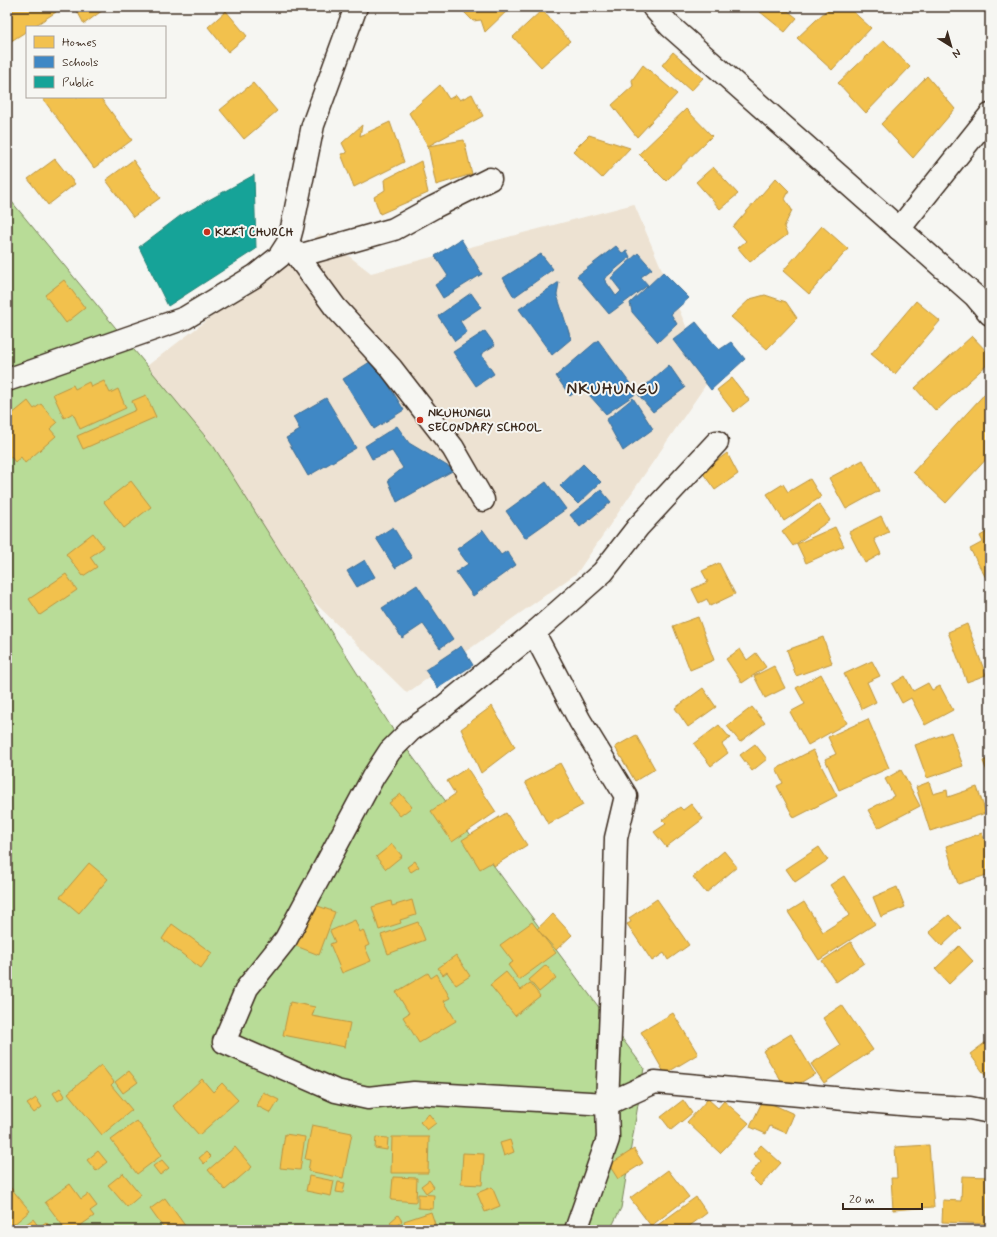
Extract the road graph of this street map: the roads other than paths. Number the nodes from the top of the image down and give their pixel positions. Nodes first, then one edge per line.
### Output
1 (356, 7) edge
2 (653, 7) edge
3 (990, 115) edge
4 (490, 179) dead end
5 (899, 229) junction
6 (293, 250) junction
7 (982, 294) edge
8 (990, 314) edge
9 (7, 380) edge
10 (717, 442) dead end
11 (483, 500) dead end
12 (534, 633) junction
13 (607, 1104) junction
14 (990, 1112) edge
15 (576, 1230) edge

1 - 6 street
2 - 5 street
3 - 5 street
4 - 6 street
5 - 7 street
6 - 9 street
6 - 11 street
7 - 8 street
10 - 12 street
12 - 13 street
12 - 13 street
13 - 14 street
13 - 15 street

